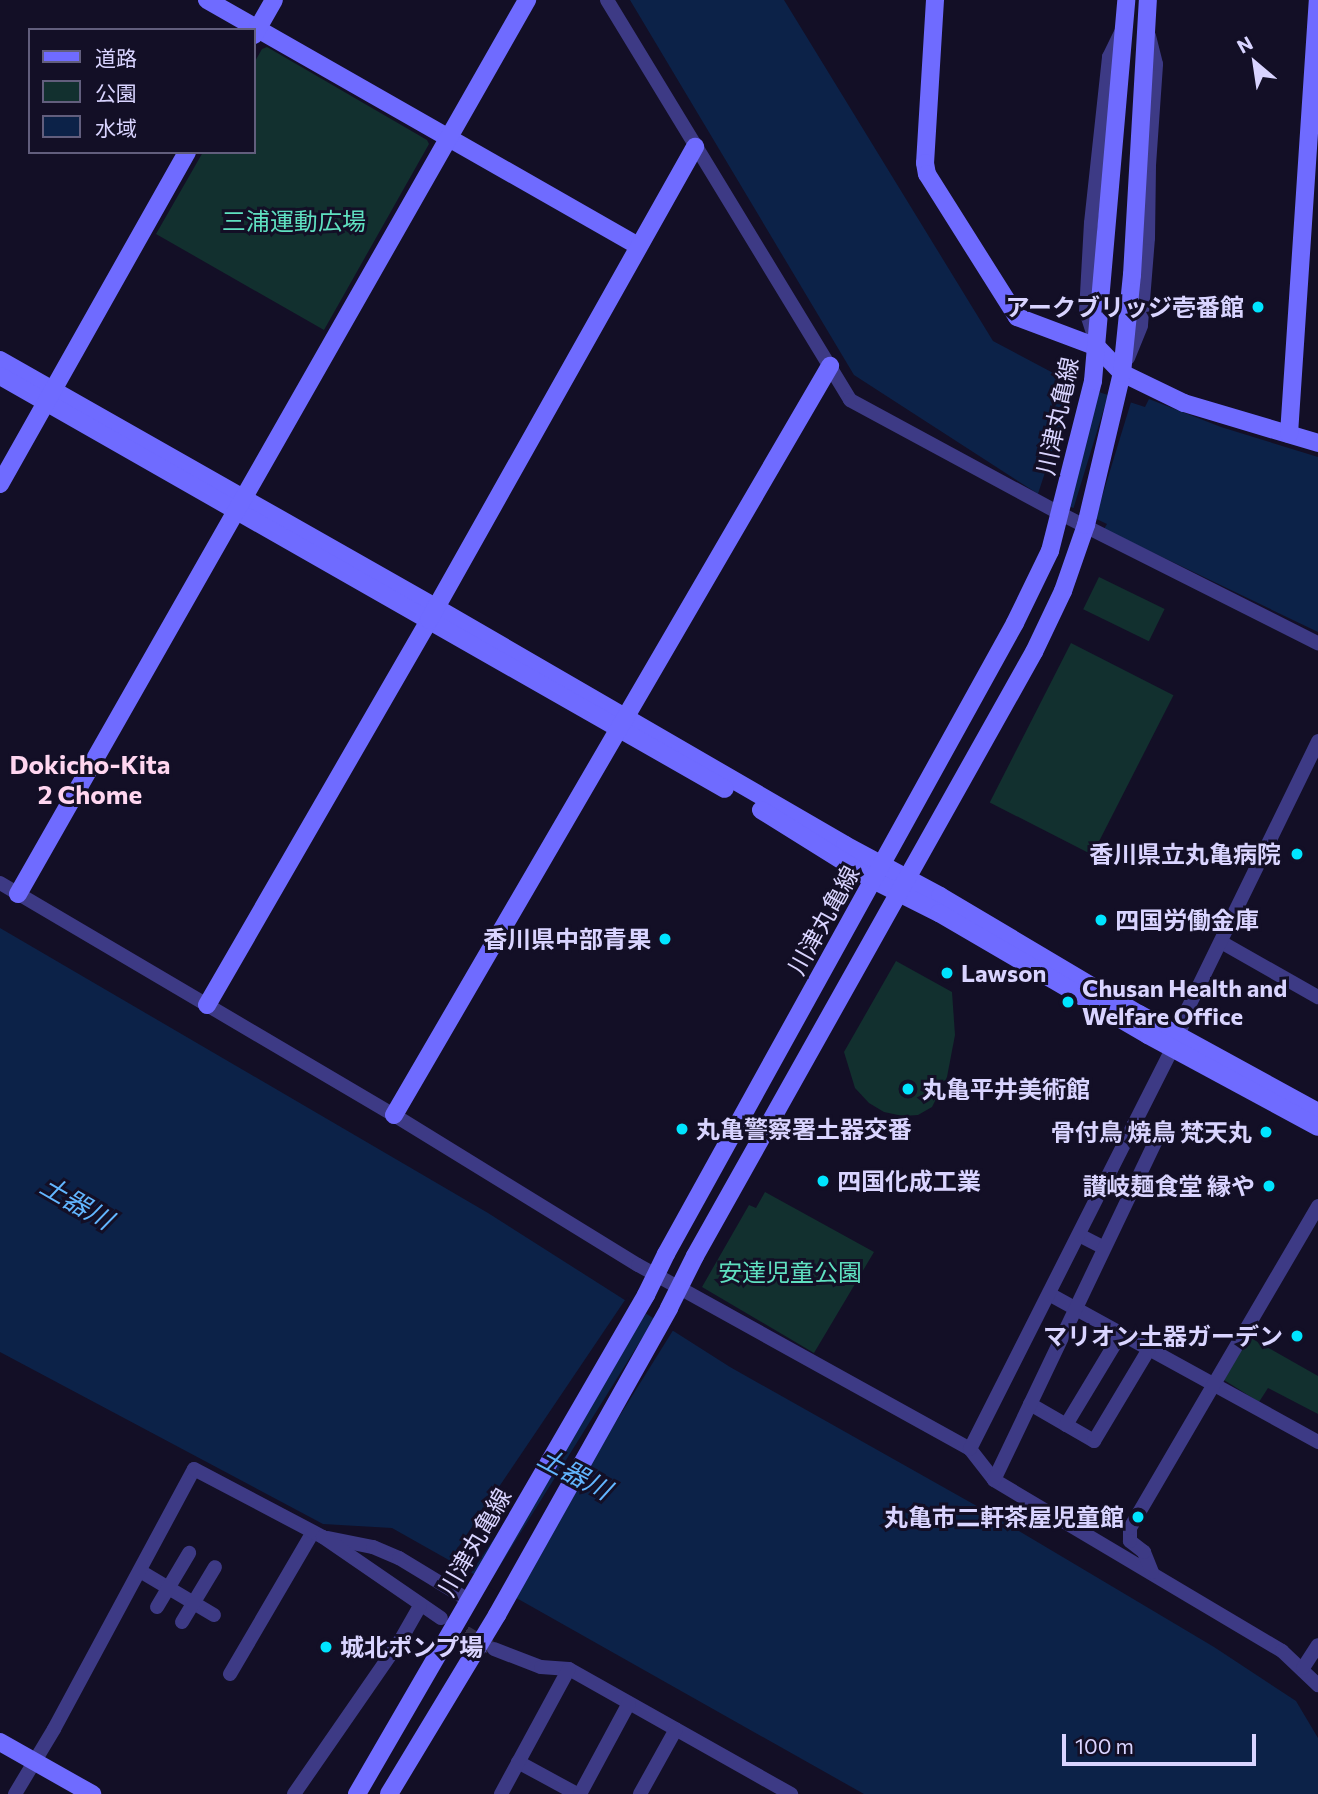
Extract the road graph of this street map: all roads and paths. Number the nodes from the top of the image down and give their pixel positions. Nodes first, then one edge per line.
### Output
1 (207, 0) edge
2 (274, 0) edge
3 (527, 0) edge
4 (607, 0) edge
5 (936, 0) edge
6 (1126, 0) edge
7 (1148, 0) edge
8 (1318, 1) edge
9 (250, 28) edge
10 (256, 32) edge
11 (449, 140) junction
12 (695, 147) junction
13 (186, 154) edge
14 (639, 246) junction
15 (1097, 347) junction
16 (0, 360) edge
17 (830, 366) junction
18 (0, 376) edge
19 (1120, 381) junction
20 (49, 396) junction
21 (1289, 434) junction
22 (1318, 443) edge
23 (0, 484) edge
24 (239, 506) junction
25 (1062, 510) junction
26 (1086, 522) junction
27 (432, 613) junction
28 (1318, 643) edge
29 (621, 724) junction
30 (1318, 741) edge
31 (877, 872) junction
32 (0, 883) edge
33 (904, 885) junction
34 (18, 894) junction
35 (1221, 942) junction
36 (1318, 997) edge
37 (206, 1005) junction
38 (1176, 1041) junction
39 (1318, 1112) edge
40 (394, 1115) junction
41 (1133, 1125) junction
42 (1318, 1127) edge
43 (1318, 1206) edge
44 (1079, 1234) junction
45 (1104, 1248) junction
46 (656, 1275) junction
47 (680, 1287) junction
48 (1049, 1294) junction
49 (1076, 1308) junction
50 (1121, 1334) junction
51 (1149, 1349) junction
52 (1213, 1385) junction
53 (1030, 1404) junction
54 (1066, 1425) junction
55 (1318, 1442) edge
56 (970, 1449) junction
57 (994, 1480) junction
58 (318, 1535) junction
59 (189, 1553) dead end
60 (215, 1567) dead end
61 (139, 1571) junction
62 (1152, 1572) junction
63 (168, 1588) junction
64 (468, 1600) junction
65 (193, 1603) junction
66 (420, 1606) junction
67 (157, 1607) dead end
68 (214, 1615) dead end
69 (441, 1618) tunnel mouth
70 (182, 1622) dead end
71 (1318, 1645) edge
72 (494, 1649) tunnel mouth
73 (1303, 1668) junction
74 (569, 1669) junction
75 (230, 1674) dead end
76 (1318, 1685) edge
77 (629, 1703) junction
78 (676, 1729) junction
79 (0, 1742) edge
80 (34, 1761) junction
81 (519, 1762) junction
82 (15, 1794) edge
83 (92, 1794) edge
84 (294, 1794) edge
85 (357, 1794) edge
86 (389, 1794) edge
87 (501, 1794) edge
88 (578, 1794) edge
89 (640, 1794) edge
90 (790, 1794) edge

1 - 9 street
2 - 10 street
3 - 11 street
4 - 12 street
5 - 15 street
6 - 15 street, 川津丸亀線
7 - 19 street
8 - 21 street
10 - 11 street
11 - 14 street
11 - 24 street
12 - 14 street
12 - 17 street
13 - 20 street
14 - 27 street
15 - 19 street
15 - 25 street, 川津丸亀線
16 - 20 street
17 - 25 street
17 - 29 street
18 - 20 street
19 - 21 street
19 - 26 street
20 - 23 street
20 - 24 street
21 - 22 street
24 - 27 street
24 - 34 street
25 - 26 street
25 - 31 street, 川津丸亀線
26 - 28 street
26 - 33 street
27 - 29 street
27 - 37 street
29 - 31 street
29 - 40 street
30 - 35 street
31 - 33 street
31 - 46 street, 川津丸亀線
32 - 34 street
33 - 38 street
33 - 47 street
34 - 37 street
35 - 36 street
35 - 38 street
37 - 40 street
38 - 39 street
38 - 41 street
38 - 42 street
40 - 46 street
41 - 44 street
41 - 45 street
43 - 52 street
44 - 45 street
44 - 48 street
45 - 49 street
46 - 47 street
46 - 64 street, 川津丸亀線
47 - 56 street
47 - 86 street
48 - 49 street
48 - 56 street
49 - 50 street
49 - 53 street
50 - 51 street
50 - 54 street
51 - 52 street
51 - 54 street
52 - 55 street
52 - 62 street
53 - 54 street
53 - 57 street
56 - 57 street
57 - 62 street
58 - 61 street
58 - 64 street
58 - 66 street
58 - 75 street
59 - 63 street
60 - 65 street
61 - 63 street
61 - 80 street
62 - 73 street
63 - 65 street
63 - 67 street
64 - 85 street, 川津丸亀線
65 - 68 street
65 - 70 street
66 - 69 street
66 - 84 street
71 - 73 street
72 - 74 street
73 - 76 street
74 - 77 street
74 - 81 street
77 - 78 street
77 - 88 street
78 - 89 street
78 - 90 street
79 - 80 street
80 - 82 street
80 - 83 street
81 - 87 street
81 - 88 street

